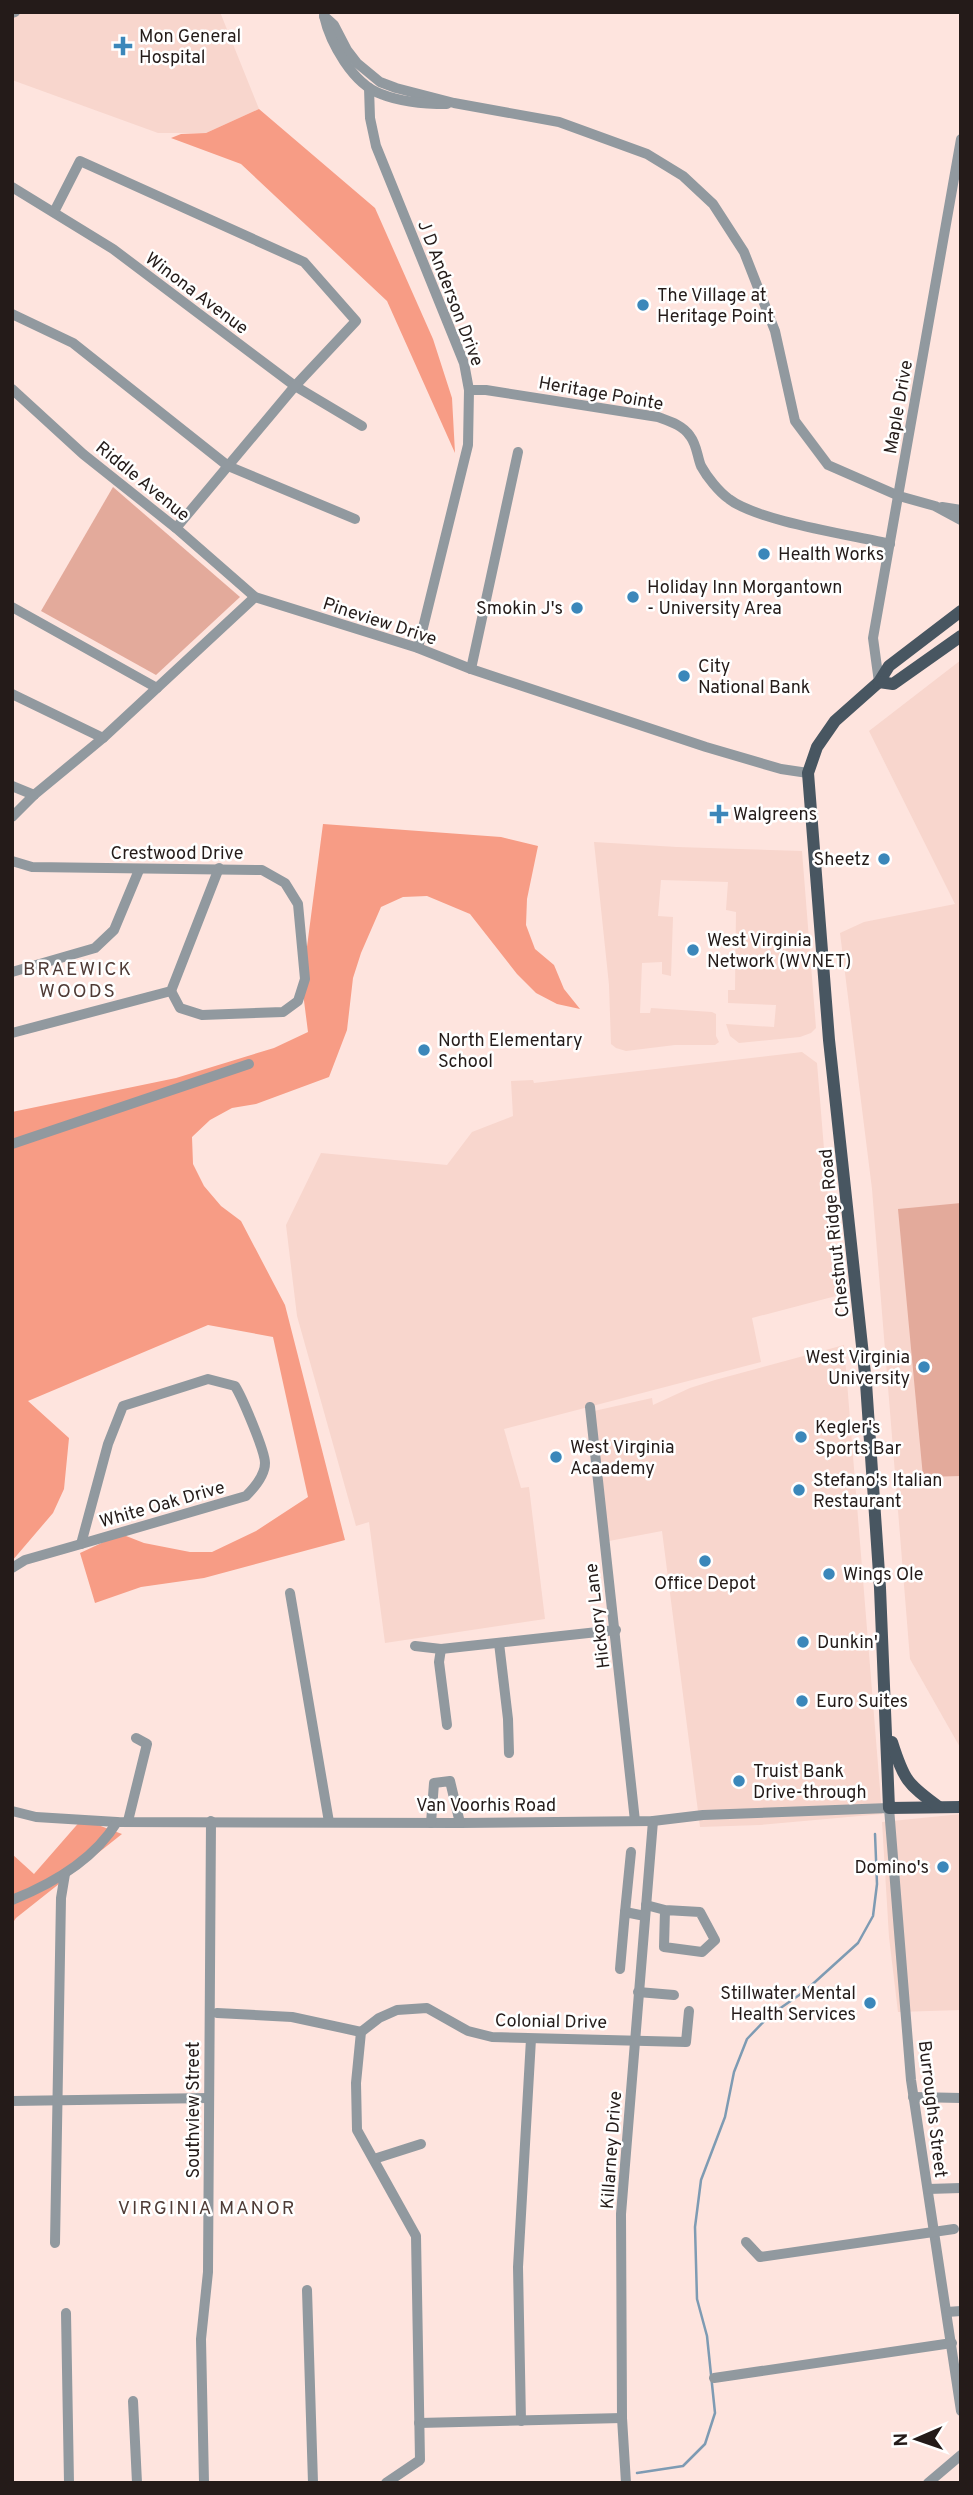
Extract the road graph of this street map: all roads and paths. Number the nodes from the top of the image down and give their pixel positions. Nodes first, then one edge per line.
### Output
1 (323, 14) edge
2 (380, 82) junction
3 (369, 88) junction
4 (381, 94) junction
5 (454, 103) junction
6 (370, 118) junction
7 (961, 139) edge
8 (12, 187) edge
9 (54, 212) junction
10 (12, 314) edge
11 (295, 386) junction
12 (12, 389) edge
13 (469, 390) junction
14 (362, 426) dead end
15 (518, 452) dead end
16 (228, 466) junction
17 (899, 496) junction
18 (935, 506) junction
19 (961, 510) edge
20 (355, 519) dead end
21 (961, 520) edge
22 (961, 527) edge
23 (176, 528) junction
24 (890, 544) junction
25 (255, 597) junction
26 (12, 607) edge
27 (961, 611) edge
28 (961, 636) edge
29 (418, 648) junction
30 (471, 669) junction
31 (879, 682) junction
32 (156, 688) junction
33 (12, 694) edge
34 (103, 738) junction
35 (808, 773) junction
36 (12, 786) edge
37 (34, 795) junction
38 (12, 817) edge
39 (12, 860) edge
40 (219, 868) junction
41 (139, 870) junction
42 (12, 972) edge
43 (171, 991) junction
44 (12, 1033) edge
45 (249, 1064) dead end
46 (12, 1144) edge
47 (590, 1408) dead end
48 (81, 1544) junction
49 (12, 1568) edge
50 (290, 1593) dead end
51 (616, 1630) junction
52 (499, 1643) junction
53 (415, 1646) dead end
54 (441, 1649) junction
55 (447, 1725) dead end
56 (887, 1725) junction
57 (136, 1738) dead end
58 (509, 1753) dead end
59 (939, 1807) junction
60 (961, 1807) edge
61 (889, 1808) junction
62 (12, 1811) edge
63 (211, 1821) junction
64 (635, 1821) junction
65 (653, 1821) junction
66 (117, 1822) junction
67 (128, 1822) junction
68 (329, 1822) junction
69 (430, 1823) junction
70 (460, 1823) junction
71 (631, 1852) dead end
72 (65, 1874) junction
73 (12, 1900) edge
74 (665, 1910) junction
75 (645, 1911) junction
76 (625, 1912) junction
77 (620, 1969) dead end
78 (638, 1993) junction
79 (674, 1995) dead end
80 (689, 2011) dead end
81 (217, 2013) dead end
82 (361, 2032) junction
83 (531, 2039) junction
84 (634, 2039) junction
85 (913, 2097) junction
86 (209, 2098) junction
87 (961, 2098) edge
88 (12, 2101) edge
89 (58, 2101) junction
90 (421, 2144) dead end
91 (374, 2159) junction
92 (961, 2188) edge
93 (928, 2189) junction
94 (954, 2229) dead end
95 (934, 2232) junction
96 (746, 2242) dead end
97 (55, 2243) dead end
98 (307, 2290) dead end
99 (961, 2311) edge
100 (947, 2312) junction
101 (66, 2313) dead end
102 (951, 2343) junction
103 (714, 2378) dead end
104 (133, 2402) dead end
105 (961, 2412) edge
106 (622, 2418) junction
107 (521, 2421) junction
108 (419, 2423) junction
109 (961, 2455) edge
110 (69, 2483) edge
111 (136, 2483) edge
112 (204, 2483) edge
113 (313, 2483) edge
114 (386, 2483) edge
115 (626, 2483) edge
116 (928, 2483) edge

1 - 2 street
1 - 3 street
2 - 3 street
2 - 4 street
2 - 5 street
3 - 4 street
3 - 6 street, J D Anderson Drive
4 - 5 street
4 - 6 street
5 - 17 street
6 - 13 street, J D Anderson Drive
7 - 17 street, Maple Drive
8 - 9 street, Winona Avenue
9 - 11 street, Winona Avenue
9 - 11 street
10 - 16 street
11 - 14 street, Winona Avenue
11 - 16 street
12 - 23 street, Riddle Avenue
13 - 24 street, Heritage Pointe
13 - 29 street, J D Anderson Drive
15 - 30 street
16 - 20 street
16 - 23 street
17 - 18 street
17 - 24 street, Maple Drive
18 - 19 street
18 - 21 street
18 - 22 street
23 - 25 street, Riddle Avenue
24 - 31 street, Maple Drive
25 - 29 street, Pineview Drive
25 - 32 street
26 - 32 street
27 - 31 main road, Chestnut Ridge Road
28 - 31 main road, Chestnut Ridge Road
29 - 30 street, Pineview Drive
30 - 35 street, Pineview Drive
31 - 35 main road, Chestnut Ridge Road
32 - 34 street
33 - 34 street
34 - 37 street
35 - 56 main road, Chestnut Ridge Road
36 - 37 street
37 - 38 street
39 - 41 street, Crestwood Drive
40 - 41 street, Crestwood Drive
40 - 43 street
40 - 43 street, Crestwood Drive
41 - 42 street
43 - 44 street
45 - 46 street
47 - 51 street, Hickory Lane
48 - 48 street, White Oak Drive
48 - 49 street, White Oak Drive
50 - 68 street
51 - 52 street
51 - 64 street, Hickory Lane
52 - 54 street
52 - 58 street
53 - 54 street
54 - 55 street
56 - 59 main road
56 - 61 main road, Chestnut Ridge Road
57 - 67 street
59 - 60 main road, Van Voorhis Road
59 - 61 main road, Van Voorhis Road
61 - 65 street, Van Voorhis Road
61 - 85 street, Burroughs Street
62 - 66 street, Van Voorhis Road
63 - 67 street, Van Voorhis Road
63 - 68 street, Van Voorhis Road
63 - 86 street, Southview Street
64 - 65 street, Van Voorhis Road
64 - 70 street, Van Voorhis Road
65 - 75 street, Killarney Drive
66 - 67 street, Van Voorhis Road
66 - 72 street
68 - 69 street, Van Voorhis Road
69 - 70 street, Van Voorhis Road
69 - 70 street
71 - 76 street
72 - 73 street
72 - 89 street
74 - 74 street
74 - 75 street
75 - 76 street
75 - 78 street, Killarney Drive
76 - 77 street
78 - 79 street
78 - 84 street, Killarney Drive
80 - 84 street, Colonial Drive
81 - 82 street
82 - 83 street, Colonial Drive
82 - 91 street
83 - 84 street, Colonial Drive
83 - 107 street
84 - 106 street, Killarney Drive
85 - 87 street
85 - 93 street, Burroughs Street
86 - 89 street
86 - 112 street, Southview Street
88 - 89 street
89 - 97 street
90 - 91 street
91 - 108 street
92 - 93 street
93 - 95 street, Burroughs Street
94 - 95 street
95 - 96 street
95 - 100 street, Burroughs Street
98 - 113 street
99 - 100 street
100 - 102 street, Burroughs Street
101 - 110 street
102 - 103 street
102 - 105 street, Burroughs Street
104 - 111 street
106 - 107 street
106 - 115 street, Killarney Drive
107 - 108 street
108 - 114 street
109 - 116 street

